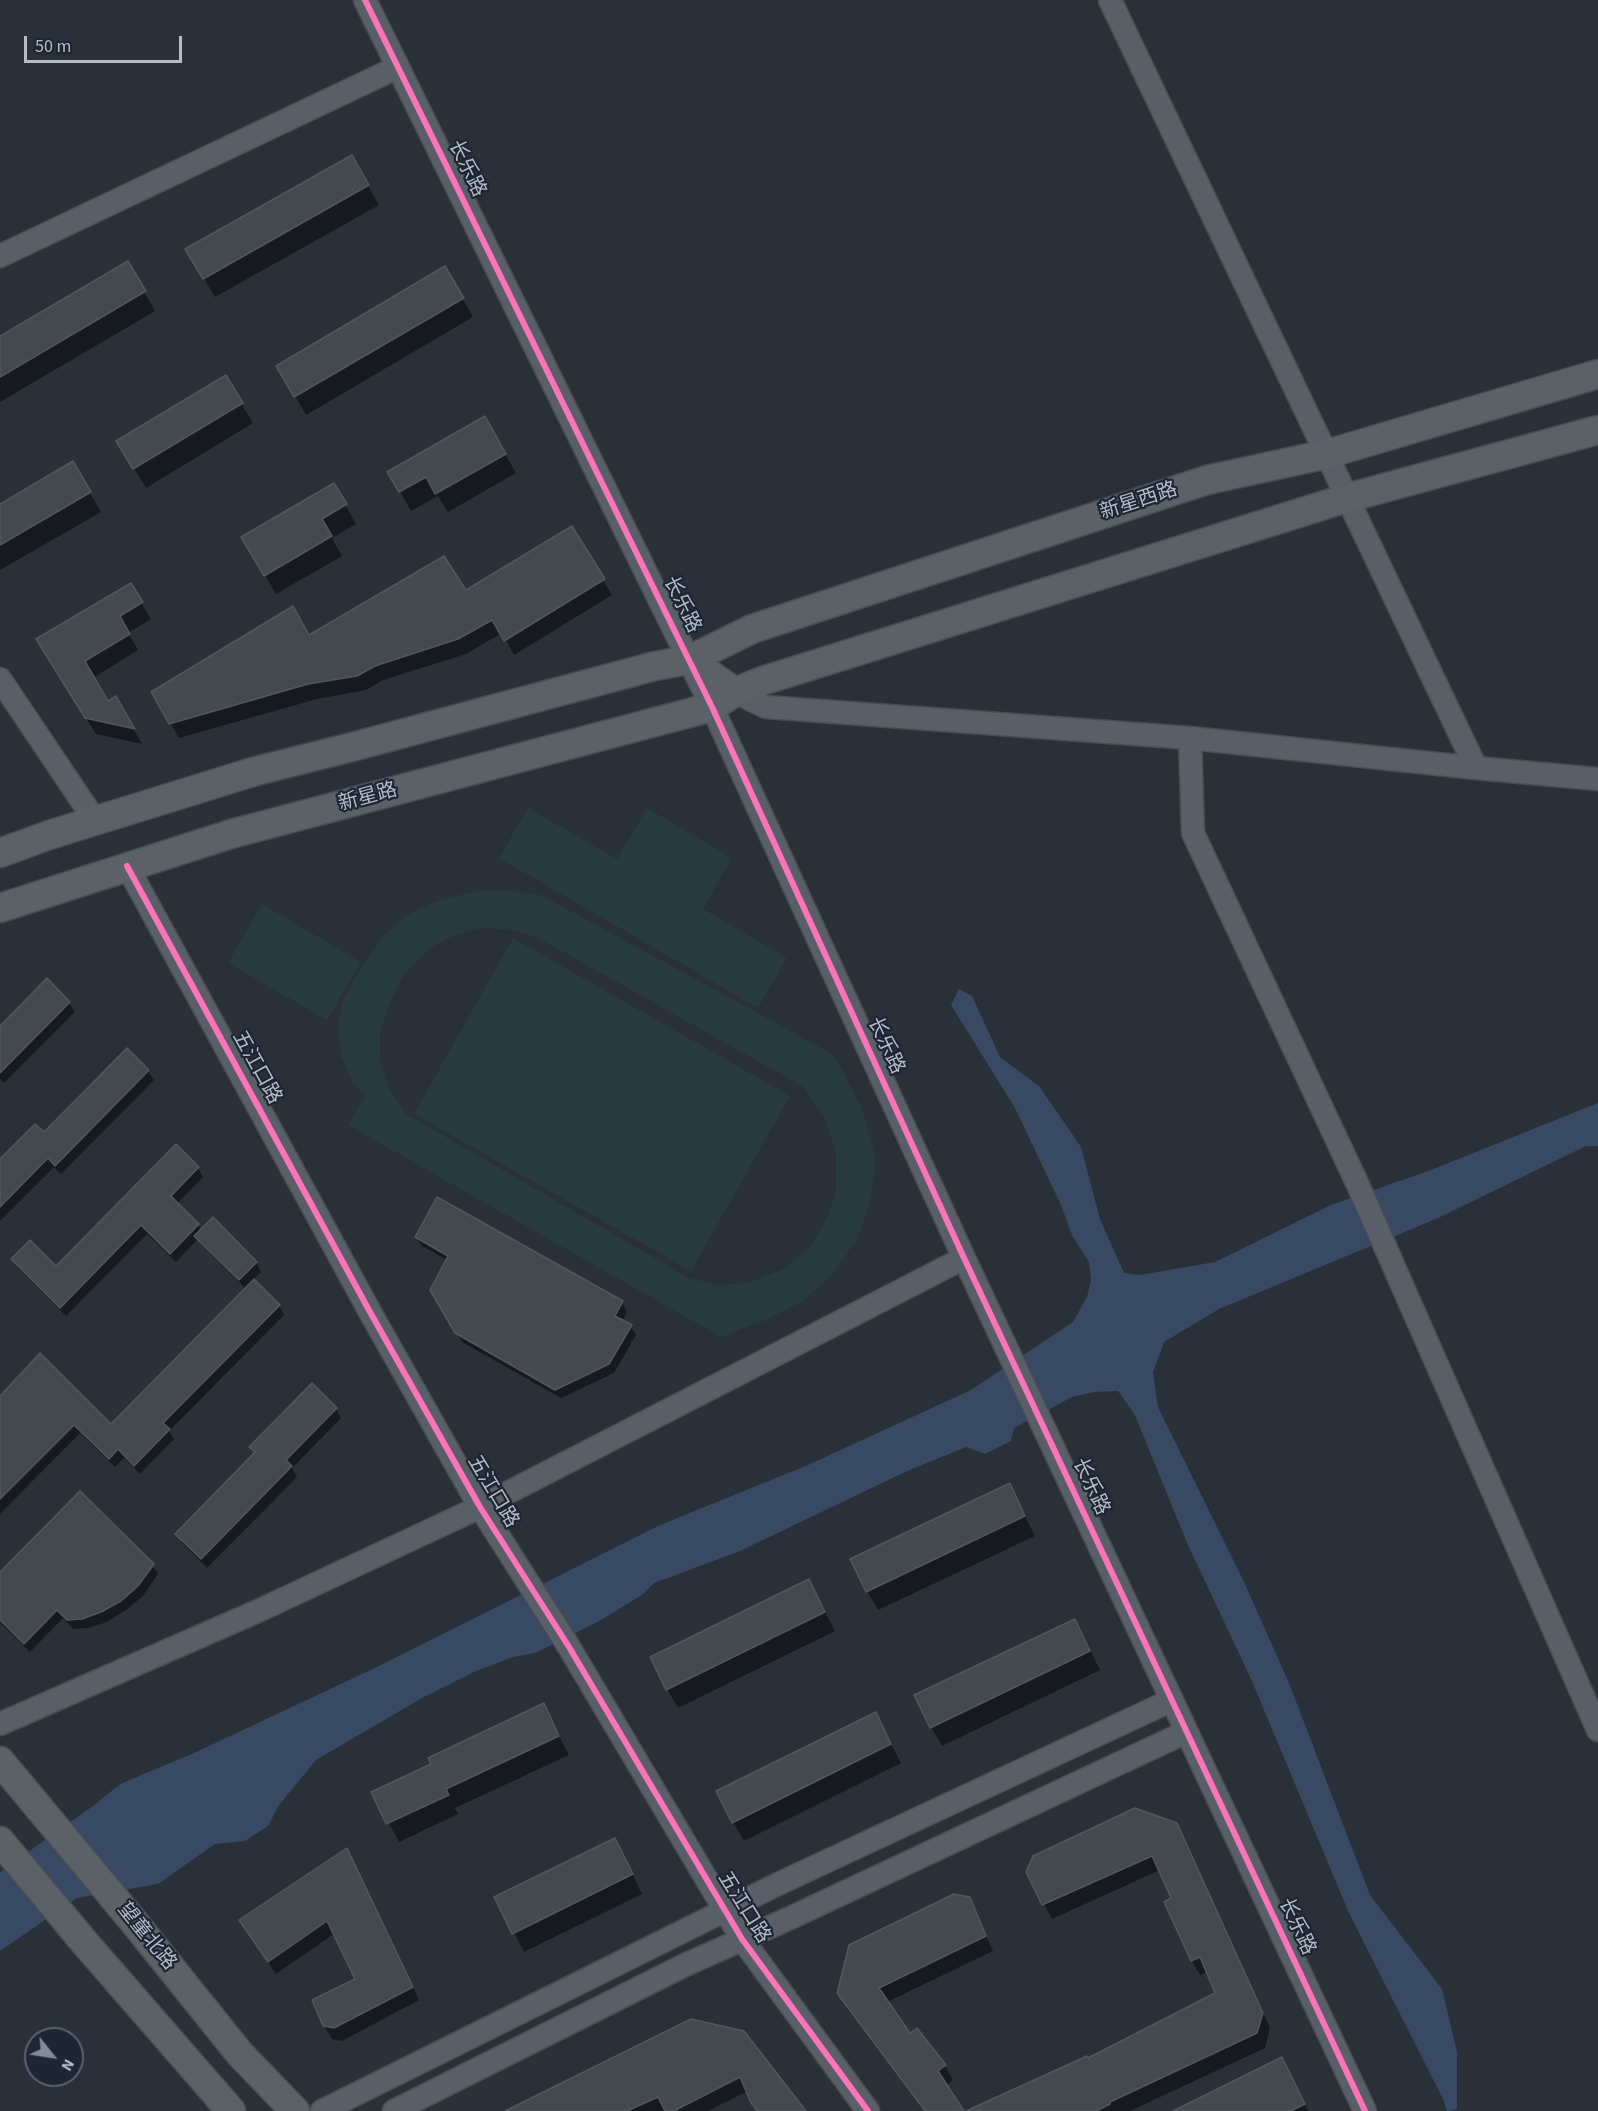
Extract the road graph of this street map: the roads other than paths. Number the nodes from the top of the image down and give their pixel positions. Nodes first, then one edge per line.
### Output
1 (365, 0) edge
2 (1110, 0) edge
3 (398, 67) junction
4 (0, 256) edge
5 (1598, 374) edge
6 (1598, 430) edge
7 (1327, 454) junction
8 (1347, 498) junction
9 (689, 660) junction
10 (0, 679) edge
11 (724, 700) junction
12 (1190, 738) junction
13 (1476, 768) junction
14 (1598, 779) edge
15 (96, 822) junction
16 (0, 853) edge
17 (127, 866) junction
18 (0, 908) edge
19 (964, 1258) junction
20 (480, 1507) junction
21 (1172, 1700) junction
22 (0, 1724) edge
23 (1598, 1730) edge
24 (1186, 1732) junction
25 (0, 1761) edge
26 (0, 1841) edge
27 (724, 1911) junction
28 (742, 1939) junction
29 (231, 2111) edge
30 (295, 2111) edge
31 (322, 2111) edge
32 (394, 2111) edge
33 (868, 2111) edge
34 (1365, 2111) edge

1 - 3 street, 长乐路
2 - 7 street
3 - 4 street
3 - 9 street, 长乐路
5 - 7 main road, 新星西路
6 - 8 main road
7 - 8 street
7 - 9 main road, 新星西路
8 - 11 main road
8 - 13 street
9 - 11 main road
9 - 15 main road, 新星西路
10 - 15 street
11 - 12 street
11 - 17 main road, 新星路
11 - 19 street, 长乐路
12 - 13 street
12 - 23 street
13 - 14 street
15 - 16 main road, 新星西路
17 - 18 main road, 新星路
17 - 20 street, 五江口路
19 - 20 street
19 - 21 street, 长乐路
20 - 22 street
20 - 27 street, 五江口路
21 - 24 street, 长乐路
21 - 27 street
24 - 28 street
24 - 34 street, 长乐路
25 - 30 main road, 望童北路
26 - 29 main road
27 - 28 street, 五江口路
27 - 31 street
28 - 32 street
28 - 33 street, 五江口路

